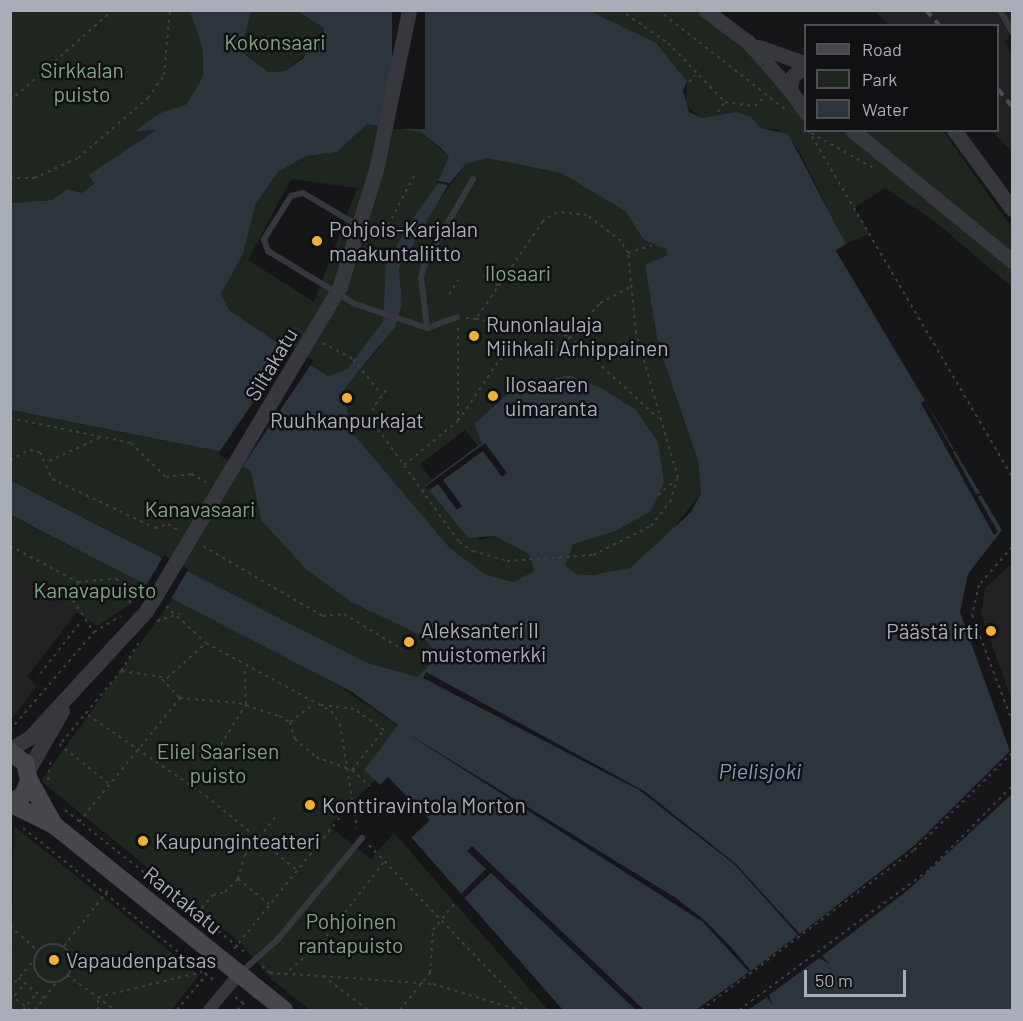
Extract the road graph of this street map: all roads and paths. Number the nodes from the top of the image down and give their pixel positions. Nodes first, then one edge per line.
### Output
1 (113, 10) edge
2 (170, 10) edge
3 (409, 10) edge
4 (620, 10) edge
5 (658, 10) edge
6 (705, 10) edge
7 (1000, 10) edge
8 (1012, 33) edge
9 (748, 42) junction
10 (804, 63) edge
11 (804, 64) edge
12 (695, 75) junction
13 (689, 82) dead end
14 (790, 90) junction
15 (767, 94) junction
16 (771, 98) dead end
17 (10, 101) edge
18 (725, 102) junction
19 (804, 110) edge
20 (718, 112) dead end
21 (809, 132) edge
22 (855, 132) edge
23 (864, 132) edge
24 (955, 132) edge
25 (872, 143) junction
26 (415, 174) dead end
27 (10, 178) edge
28 (473, 179) dead end
29 (1012, 210) edge
30 (366, 229) junction
31 (653, 245) dead end
32 (628, 253) junction
33 (1012, 261) edge
34 (483, 276) dead end
35 (458, 280) dead end
36 (632, 285) junction
37 (499, 286) junction
38 (337, 293) junction
39 (450, 294) dead end
40 (457, 317) junction
41 (477, 319) junction
42 (427, 328) junction
43 (569, 336) junction
44 (321, 341) dead end
45 (386, 390) dead end
46 (382, 395) junction
47 (10, 418) edge
48 (660, 420) junction
49 (458, 421) junction
50 (101, 437) junction
51 (10, 460) edge
52 (48, 462) junction
53 (404, 465) junction
54 (1012, 476) edge
55 (678, 478) junction
56 (210, 485) dead end
57 (427, 488) dead end
58 (422, 492) junction
59 (658, 495) dead end
60 (181, 533) dead end
61 (198, 544) dead end
62 (10, 546) edge
63 (1012, 548) edge
64 (78, 582) junction
65 (129, 585) junction
66 (160, 602) dead end
67 (145, 610) junction
68 (180, 614) junction
69 (82, 620) junction
70 (94, 632) junction
71 (145, 632) dead end
72 (206, 643) junction
73 (402, 649) dead end
74 (245, 668) junction
75 (122, 671) junction
76 (40, 674) dead end
77 (162, 679) junction
78 (72, 693) junction
79 (180, 698) junction
80 (246, 704) junction
81 (314, 704) junction
82 (88, 715) junction
83 (1012, 721) edge
84 (290, 722) junction
85 (16, 728) dead end
86 (59, 744) junction
87 (10, 751) edge
88 (135, 751) junction
89 (217, 751) dead end
90 (1012, 753) edge
91 (52, 756) dead end
92 (347, 768) junction
93 (352, 770) junction
94 (29, 775) junction
95 (108, 783) junction
96 (370, 786) dead end
97 (1012, 786) edge
98 (56, 803) dead end
99 (11, 804) edge
100 (351, 804) junction
101 (275, 817) dead end
102 (79, 822) junction
103 (16, 823) dead end
104 (54, 825) junction
105 (362, 838) junction
106 (258, 839) junction
107 (384, 862) junction
108 (298, 871) junction
109 (238, 879) junction
110 (105, 893) junction
111 (455, 903) dead end
112 (270, 905) junction
113 (196, 914) junction
114 (438, 918) junction
115 (10, 926) edge
116 (64, 947) junction
117 (38, 950) junction
118 (34, 961) junction
119 (203, 971) junction
120 (270, 973) dead end
121 (239, 974) junction
122 (68, 975) junction
123 (284, 975) junction
124 (323, 976) junction
125 (18, 978) junction
126 (57, 981) junction
127 (421, 982) junction
128 (25, 983) junction
129 (10, 988) edge
130 (37, 993) junction
131 (12, 996) edge
132 (98, 997) junction
133 (45, 998) junction
134 (250, 999) dead end
135 (10, 1001) edge
136 (10, 1007) edge
137 (26, 1007) junction
138 (15, 1011) edge
139 (23, 1011) edge
140 (30, 1011) edge
141 (35, 1011) edge
142 (98, 1011) edge
143 (115, 1011) edge
144 (177, 1011) edge
145 (210, 1011) edge
146 (237, 1011) edge
147 (284, 1011) edge
148 (368, 1011) edge
149 (400, 1011) edge
150 (519, 1011) edge
151 (527, 1011) edge
152 (701, 1011) edge
153 (739, 1011) edge

1 - 17 path
2 - 27 path
3 - 30 street, Siltakatu
4 - 12 path
5 - 15 path
6 - 9 street
7 - 8 lane
9 - 10 street
9 - 14 street
11 - 14 street
12 - 13 path
12 - 18 path
14 - 19 street
15 - 16 path
15 - 18 path
18 - 20 path
21 - 54 path
22 - 25 street
23 - 25 street
24 - 29 street
25 - 33 street
26 - 30 path
28 - 42 lane
30 - 38 street, Siltakatu
30 - 38 lane
31 - 32 path
32 - 36 path
32 - 37 path
34 - 37 path
35 - 39 path
36 - 43 path
36 - 48 path
37 - 41 path
38 - 42 lane
38 - 67 street, Siltakatu, bridge
40 - 41 path
40 - 42 lane
40 - 49 path
41 - 43 path
43 - 48 path
43 - 49 path
44 - 46 path
45 - 46 path
46 - 53 path
47 - 50 path
48 - 55 path
49 - 53 path
50 - 52 path
50 - 56 path
51 - 52 path
52 - 60 path
53 - 58 path
55 - 58 path
55 - 59 path
57 - 58 path
61 - 73 path
62 - 64 path
63 - 83 path
64 - 65 path
64 - 69 path
65 - 67 path
65 - 67 path
66 - 68 path
67 - 68 path
67 - 70 path
67 - 78 street, Siltakatu
68 - 72 path
69 - 70 path
69 - 76 path
70 - 85 path
71 - 75 path
72 - 74 path
72 - 77 path
74 - 80 path
74 - 81 path
75 - 77 path
75 - 82 path
77 - 79 path
78 - 87 street, Siltakatu
78 - 94 street, Siltakatu
79 - 80 path
79 - 88 path
80 - 84 path
80 - 89 path
81 - 84 path
81 - 92 path
81 - 93 path
82 - 86 path
82 - 88 path
84 - 92 path
86 - 91 path
86 - 95 path
87 - 94 main road, Rantakatu
88 - 95 path
88 - 106 path
90 - 152 path
92 - 93 path
92 - 100 path
93 - 96 path
94 - 99 main road
94 - 104 main road, Rantakatu
95 - 102 path
97 - 153 path
98 - 102 path
99 - 104 main road, Rantakatu
100 - 105 path
100 - 108 path
101 - 106 path
102 - 113 path
103 - 110 path
104 - 121 main road, Rantakatu
105 - 107 path
105 - 121 lane
106 - 108 path
106 - 109 path
107 - 114 path
107 - 123 path
108 - 112 path
109 - 112 path
109 - 113 path
110 - 116 path
110 - 119 path
111 - 114 path
112 - 113 path
114 - 127 path
114 - 151 path
115 - 117 path
116 - 117 path
116 - 122 path
117 - 118 path
118 - 125 path
118 - 126 path
119 - 132 path
119 - 144 path
120 - 123 path
121 - 145 street
121 - 147 main road, Rantakatu
122 - 126 path
122 - 132 path
123 - 124 path
124 - 127 path
124 - 148 path
125 - 128 path
125 - 129 path
126 - 133 path
127 - 149 path
127 - 150 path
128 - 130 path
128 - 131 path
130 - 133 path
130 - 137 path
131 - 135 path
131 - 137 path
132 - 142 path
132 - 143 path
133 - 141 path
134 - 146 path
136 - 138 path
137 - 139 path
137 - 140 path

